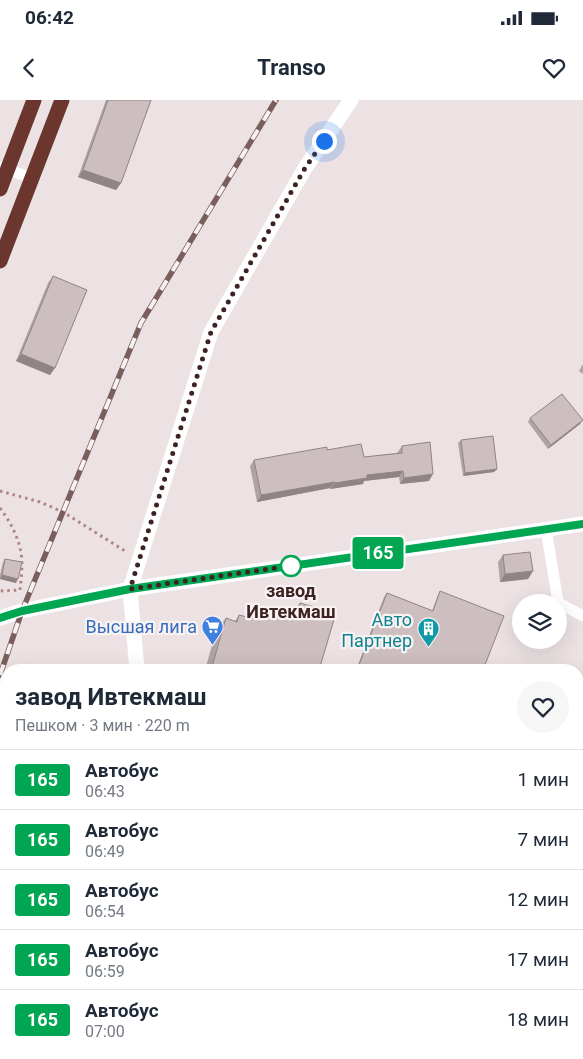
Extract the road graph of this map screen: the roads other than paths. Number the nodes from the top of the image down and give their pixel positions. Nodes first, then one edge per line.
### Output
1 (34, 100) edge
2 (62, 100) edge
3 (352, 100) edge
4 (4, 168) edge
5 (32, 178) junction
6 (0, 188) edge
7 (0, 261) edge
8 (583, 524) edge
9 (546, 529) junction
10 (130, 589) junction
11 (557, 594) edge
12 (567, 608) edge
13 (0, 610) edge
14 (22, 611) junction
15 (583, 616) edge
16 (0, 618) edge
17 (136, 664) edge

1 - 4 highway
2 - 5 highway
3 - 10 street
4 - 5 lane
4 - 6 highway
5 - 7 highway
8 - 9 street
9 - 10 street
9 - 11 lane
10 - 14 street
10 - 17 street
12 - 15 lane
13 - 14 street
14 - 16 street

